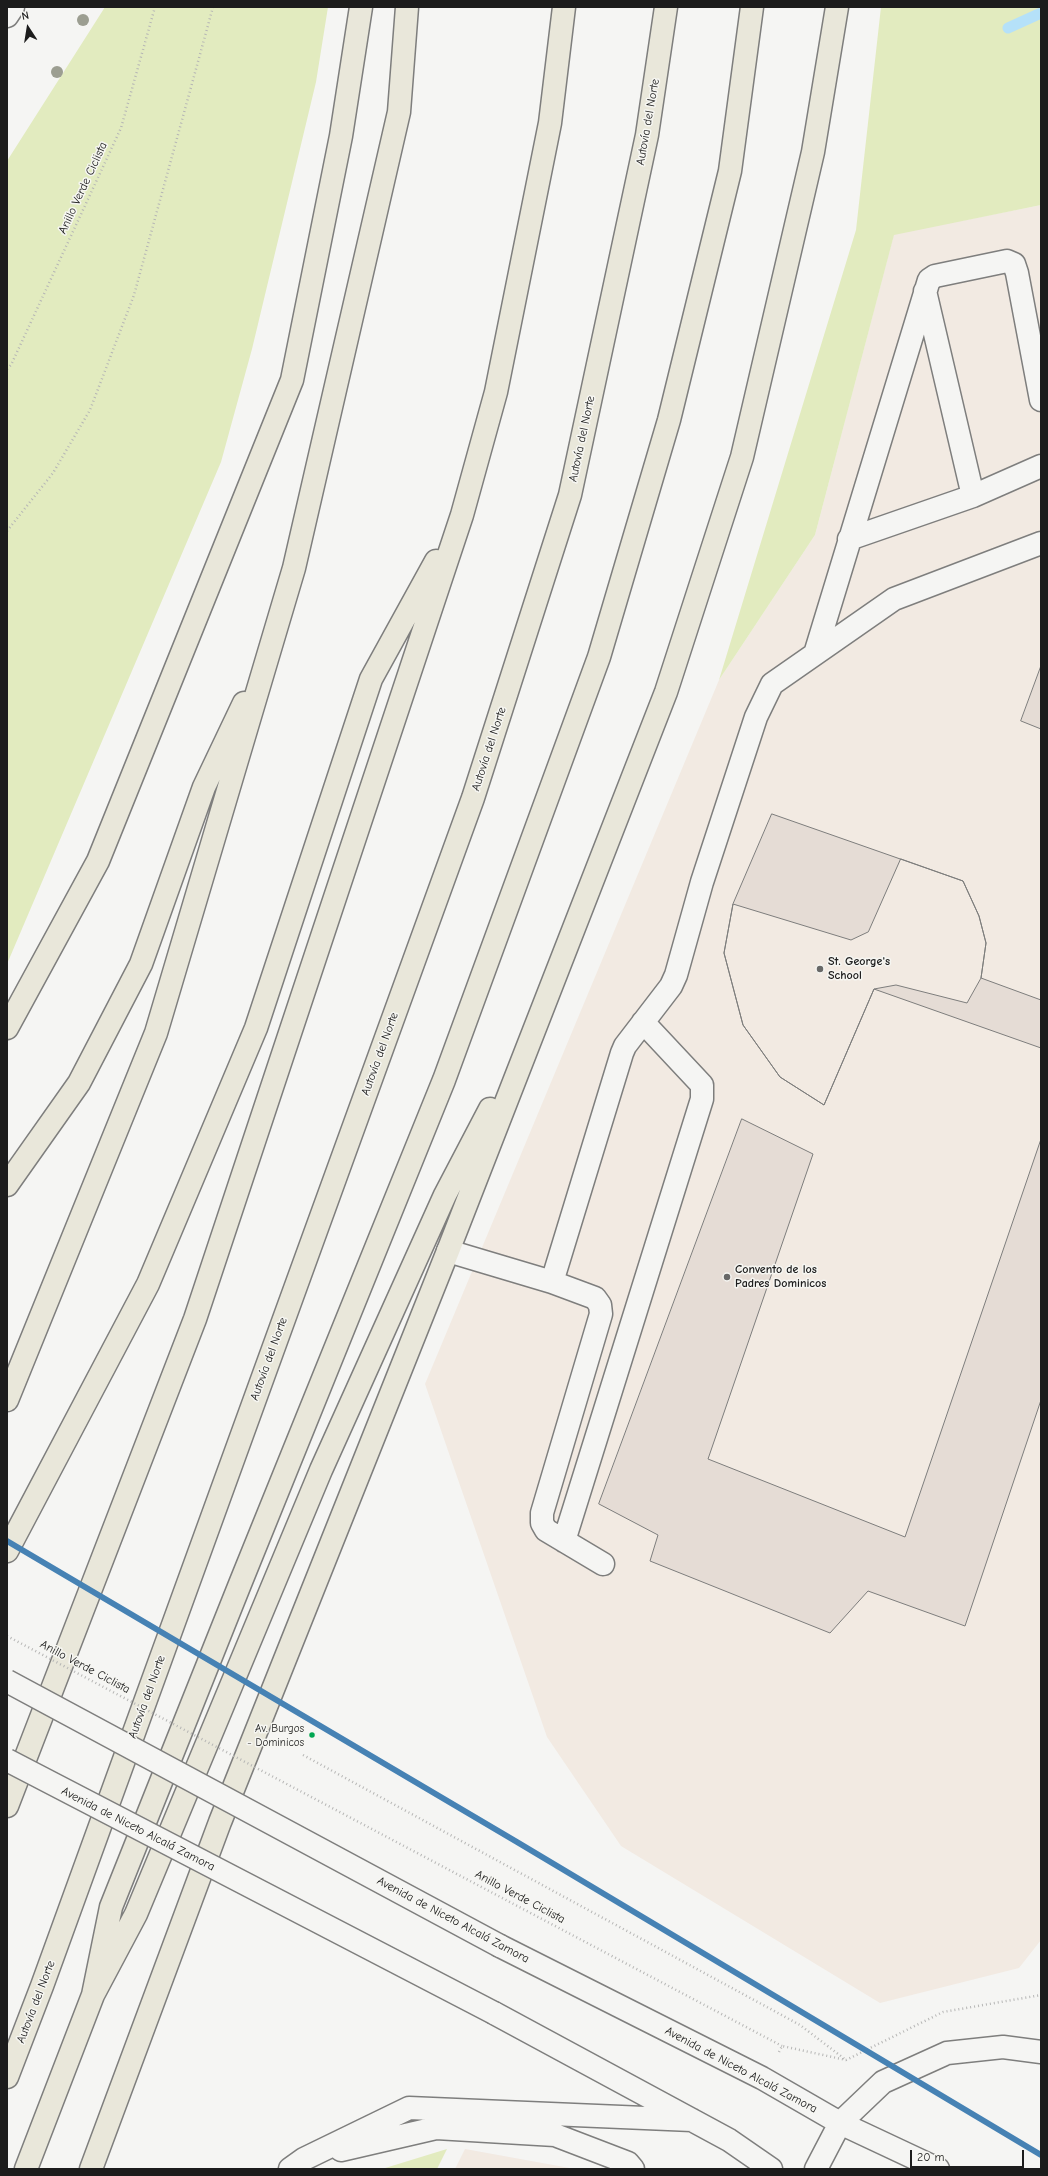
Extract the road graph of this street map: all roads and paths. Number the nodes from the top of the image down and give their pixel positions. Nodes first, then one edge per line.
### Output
1 (12, 7) edge
2 (155, 7) edge
3 (214, 7) edge
4 (361, 7) edge
5 (407, 7) edge
6 (564, 7) edge
7 (666, 7) edge
8 (752, 7) edge
9 (837, 7) edge
10 (7, 16) edge
11 (925, 290) junction
12 (7, 369) edge
13 (1041, 400) edge
14 (1041, 466) edge
15 (973, 496) junction
16 (462, 515) junction
17 (7, 531) edge
18 (849, 539) junction
19 (1041, 543) edge
20 (274, 641) junction
21 (815, 654) junction
22 (543, 1008) junction
23 (643, 1022) junction
24 (7, 1028) edge
25 (7, 1185) edge
26 (448, 1250) junction
27 (552, 1282) junction
28 (7, 1400) edge
29 (564, 1541) junction
30 (7, 1551) edge
31 (603, 1564) dead end
32 (7, 1636) edge
33 (7, 1681) edge
34 (303, 1755) dead end
35 (7, 1760) edge
36 (7, 1806) edge
37 (93, 1995) junction
38 (1041, 1995) edge
39 (1041, 2051) edge
40 (846, 2060) junction
41 (7, 2077) edge
42 (692, 2120) junction
43 (840, 2124) junction
44 (297, 2164) edge
45 (26, 2169) edge
46 (91, 2169) edge
47 (633, 2169) edge
48 (771, 2169) edge
49 (816, 2169) edge
50 (938, 2169) edge

1 - 10 street
2 - 12 path, Anillo Verde Ciclista
3 - 17 path
4 - 24 highway
5 - 20 highway
6 - 16 highway
7 - 41 highway, Autovía del Norte
8 - 37 highway
9 - 22 highway
11 - 13 street
11 - 15 street
11 - 18 street
14 - 15 street
15 - 18 street
16 - 30 highway
16 - 36 highway
18 - 21 street
19 - 21 street
20 - 25 highway
20 - 28 highway
21 - 23 street
22 - 26 highway
22 - 37 highway
23 - 27 street
23 - 29 street
26 - 27 street
26 - 46 highway
27 - 29 street
29 - 31 street
32 - 40 path, Anillo Verde Ciclista, bridge
33 - 43 street, Avenida de Niceto Alcalá Zamora, bridge
34 - 40 path
35 - 42 street, Avenida de Niceto Alcalá Zamora, bridge
37 - 45 highway
38 - 40 path
39 - 43 street
42 - 44 street
42 - 48 street, Avenida de Niceto Alcalá Zamora
43 - 49 street
43 - 50 street, Avenida de Niceto Alcalá Zamora
44 - 47 street

